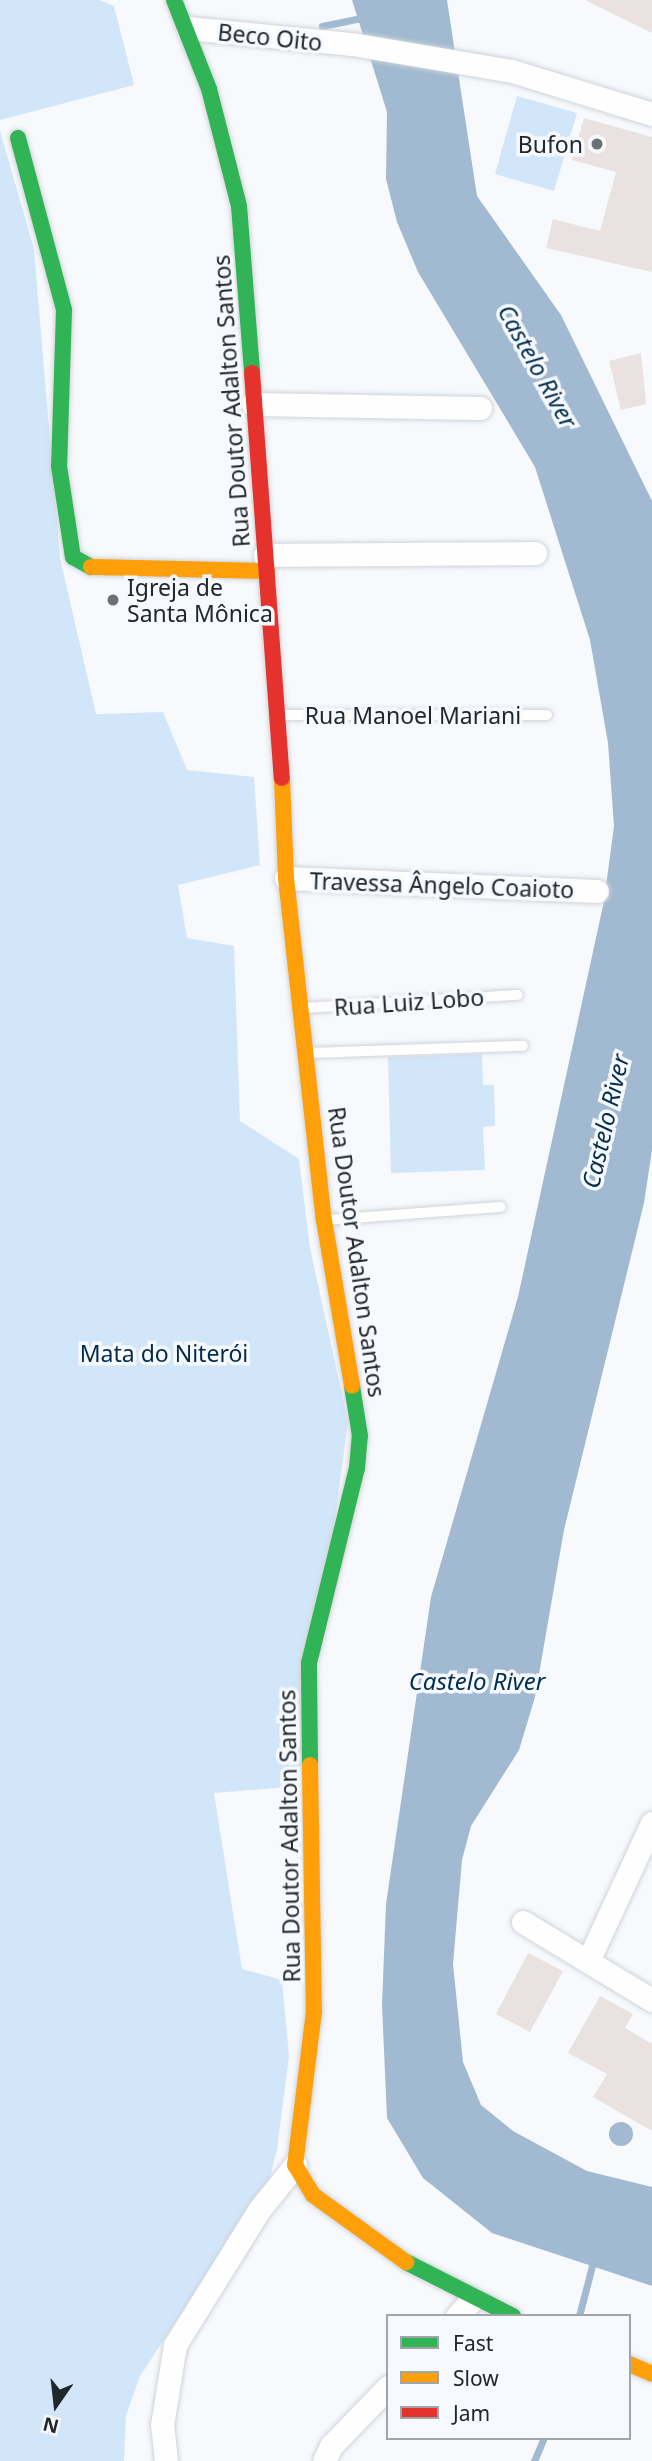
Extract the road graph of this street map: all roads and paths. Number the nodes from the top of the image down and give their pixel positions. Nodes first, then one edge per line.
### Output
1 (174, 0) edge
2 (188, 28) junction
3 (652, 114) edge
4 (18, 138) dead end
5 (253, 404) junction
6 (480, 408) dead end
7 (536, 554) dead end
8 (266, 563) junction
9 (280, 715) junction
10 (547, 715) dead end
11 (286, 878) junction
12 (597, 891) dead end
13 (518, 995) dead end
14 (300, 1009) junction
15 (523, 1046) dead end
16 (305, 1053) junction
17 (500, 1207) dead end
18 (324, 1220) junction
19 (652, 1823) edge
20 (523, 1922) dead end
21 (588, 1961) junction
22 (652, 2000) edge
23 (295, 2165) junction
24 (473, 2299) junction
25 (459, 2314) edge
26 (508, 2314) edge
27 (631, 2365) edge
28 (652, 2374) edge
29 (386, 2389) edge
30 (166, 2461) edge
31 (324, 2461) edge

1 - 2 main road, Rua Doutor Adalton Santos
2 - 3 street, Beco Oito
2 - 5 main road, Rua Doutor Adalton Santos
4 - 8 main road
5 - 6 street
5 - 8 main road, Rua Doutor Adalton Santos
7 - 8 street
8 - 9 main road, Rua Doutor Adalton Santos
9 - 10 lane, Rua Manoel Mariani
9 - 11 main road, Rua Doutor Adalton Santos
11 - 12 street, Travessa Ângelo Coaioto
11 - 14 main road, Rua Doutor Adalton Santos
13 - 14 lane, Rua Luiz Lobo
14 - 16 main road, Rua Doutor Adalton Santos
15 - 16 lane
16 - 18 main road, Rua Doutor Adalton Santos
17 - 18 lane
18 - 23 main road, Rua Doutor Adalton Santos
19 - 21 street
20 - 21 street
21 - 22 street
23 - 24 main road
23 - 30 street
24 - 25 street
24 - 26 main road
27 - 28 main road
29 - 31 street

